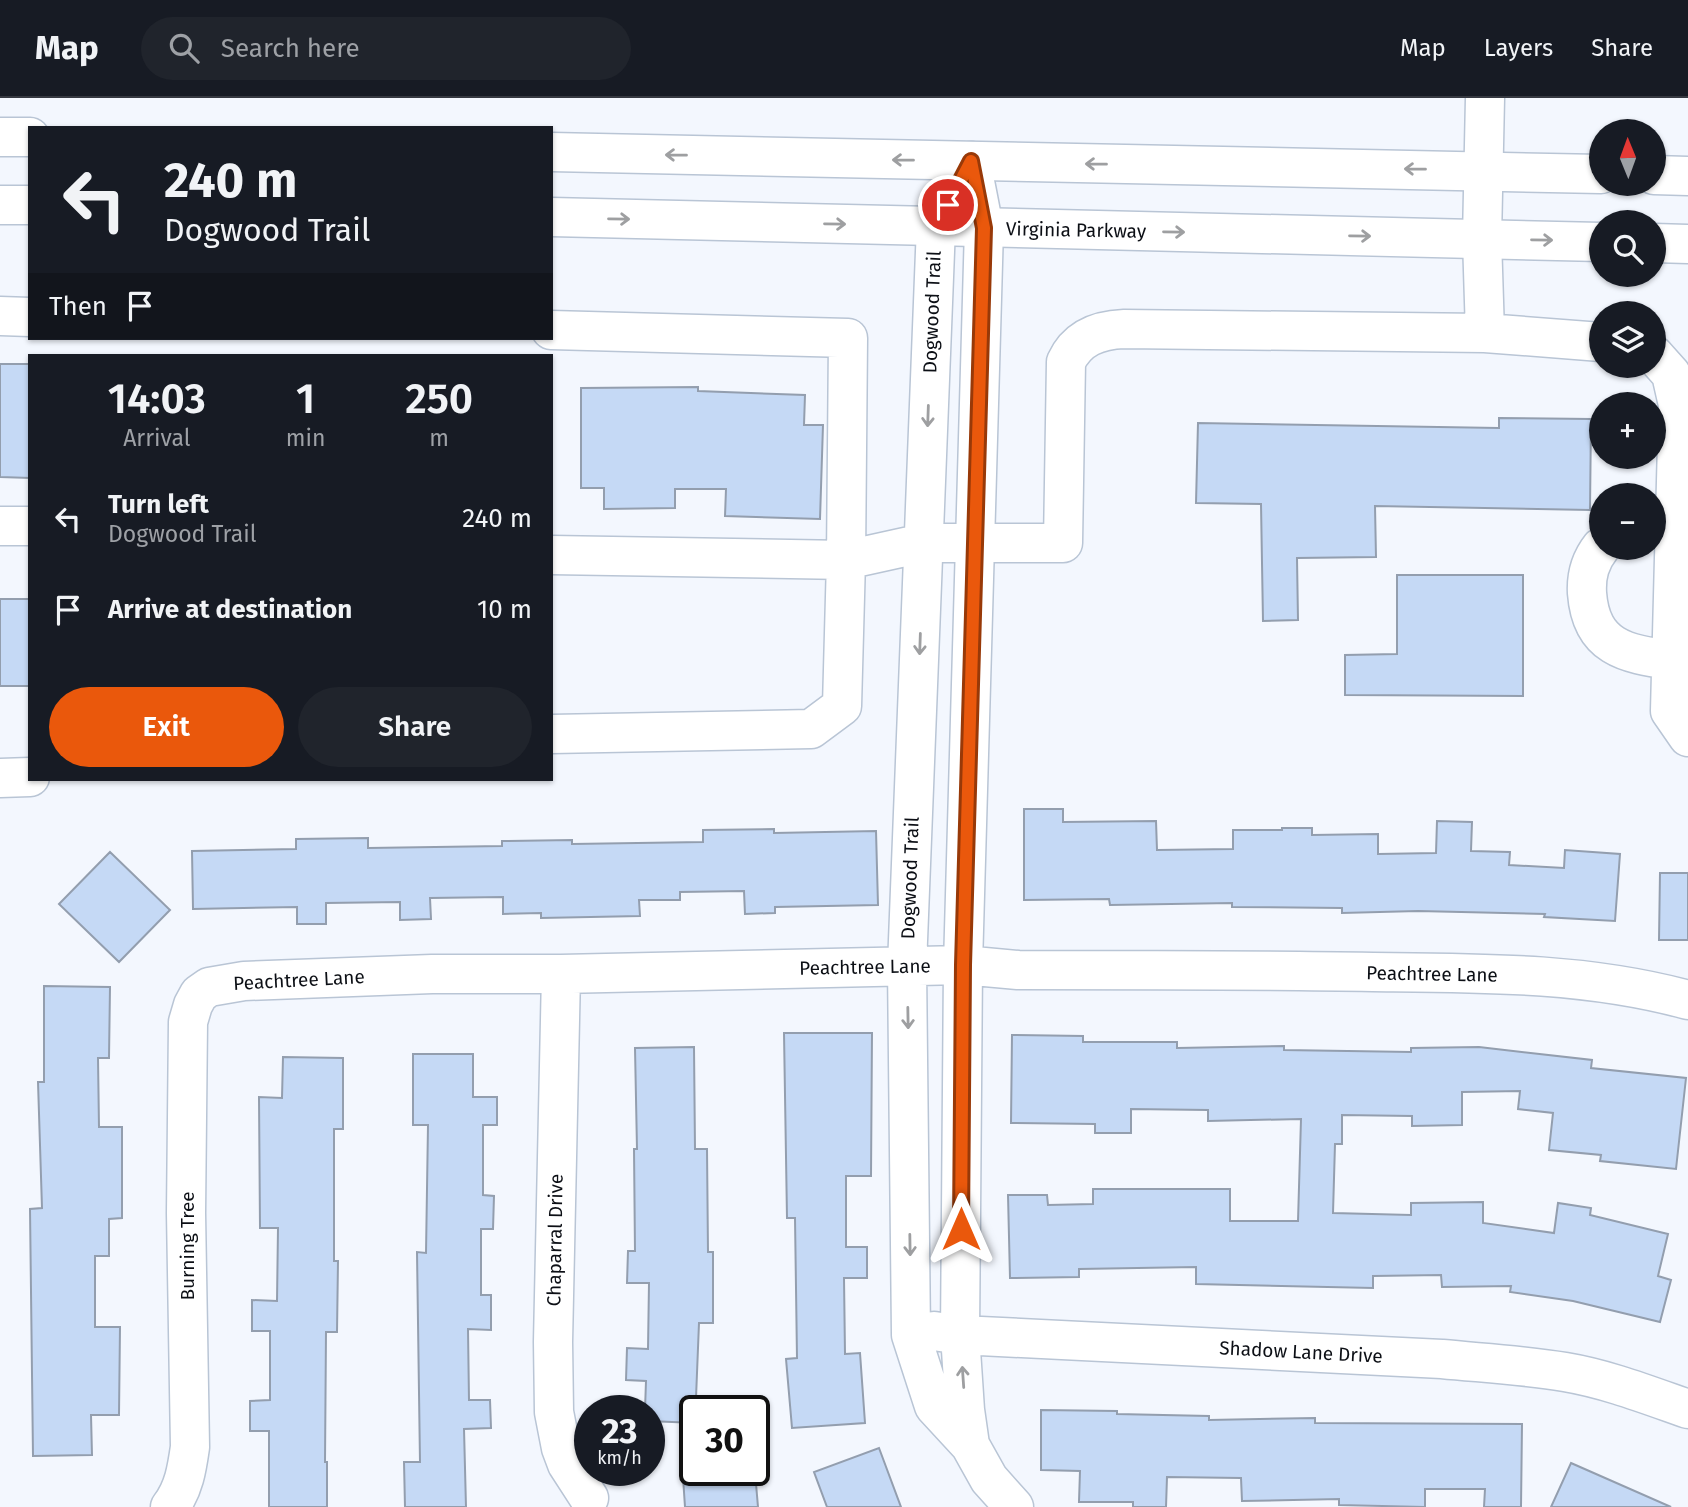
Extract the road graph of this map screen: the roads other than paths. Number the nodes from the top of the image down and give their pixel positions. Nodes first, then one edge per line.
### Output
1 (1485, 98) edge
2 (0, 137) edge
3 (28, 137) edge
4 (553, 152) edge
5 (971, 161) junction
6 (1484, 170) junction
7 (1589, 173) edge
8 (1666, 175) edge
9 (1688, 176) edge
10 (0, 205) edge
11 (28, 205) edge
12 (553, 217) edge
13 (936, 226) junction
14 (984, 228) junction
15 (1482, 239) junction
16 (1589, 242) edge
17 (1666, 243) edge
18 (1688, 244) edge
19 (0, 316) edge
20 (28, 317) edge
21 (553, 330) edge
22 (1485, 333) junction
23 (1589, 341) edge
24 (1666, 368) edge
25 (1666, 505) edge
26 (0, 526) edge
27 (28, 526) edge
28 (974, 541) junction
29 (923, 543) junction
30 (553, 555) edge
31 (846, 560) junction
32 (1593, 560) edge
33 (1666, 560) edge
34 (1671, 660) junction
35 (553, 734) edge
36 (1688, 737) edge
37 (28, 777) edge
38 (0, 778) edge
39 (963, 965) junction
40 (907, 966) junction
41 (561, 974) junction
42 (209, 987) joint
43 (1688, 1000) edge
44 (911, 1335) junction
45 (960, 1335) junction
46 (1688, 1409) edge
47 (970, 1445) junction
48 (589, 1499) dead end
49 (170, 1507) edge
50 (1014, 1507) edge

1 - 6 street
2 - 3 street
5 -> 4 street
6 -> 5 street
5 - 13 street, Dogwood Trail
5 - 14 street, Dogwood Trail
6 - 7 street
6 - 15 street
8 - 9 street
10 - 11 street
12 -> 13 street, Virginia Parkway
13 - 14 street, Virginia Parkway
13 -> 29 street, Dogwood Trail
14 -> 15 street, Virginia Parkway
14 - 28 street, Dogwood Trail
15 -> 16 street, Virginia Parkway
15 - 22 street
17 - 18 street
19 - 20 street
21 - 31 street
22 - 23 street
22 - 28 street
24 - 25 street
26 - 27 street
28 - 29 street
28 - 39 street, Dogwood Trail
29 - 31 street
29 -> 40 street, Dogwood Trail
30 - 31 street
31 - 35 street
32 - 34 street
33 - 34 street
34 - 36 street
37 - 38 street
39 - 40 street, Peachtree Lane
39 - 43 street, Peachtree Lane
39 - 45 street, Dogwood Trail
40 - 41 street, Peachtree Lane
40 -> 44 street, Dogwood Trail
41 - 42 street, Peachtree Lane
41 - 48 street, Chaparral Drive
42 - 49 street, Burning Tree
44 - 45 street, Shadow Lane Drive
44 - 47 street, Dogwood Trail
45 - 46 street, Shadow Lane Drive
47 -> 45 street, Dogwood Trail
47 - 50 street, Dogwood Trail

